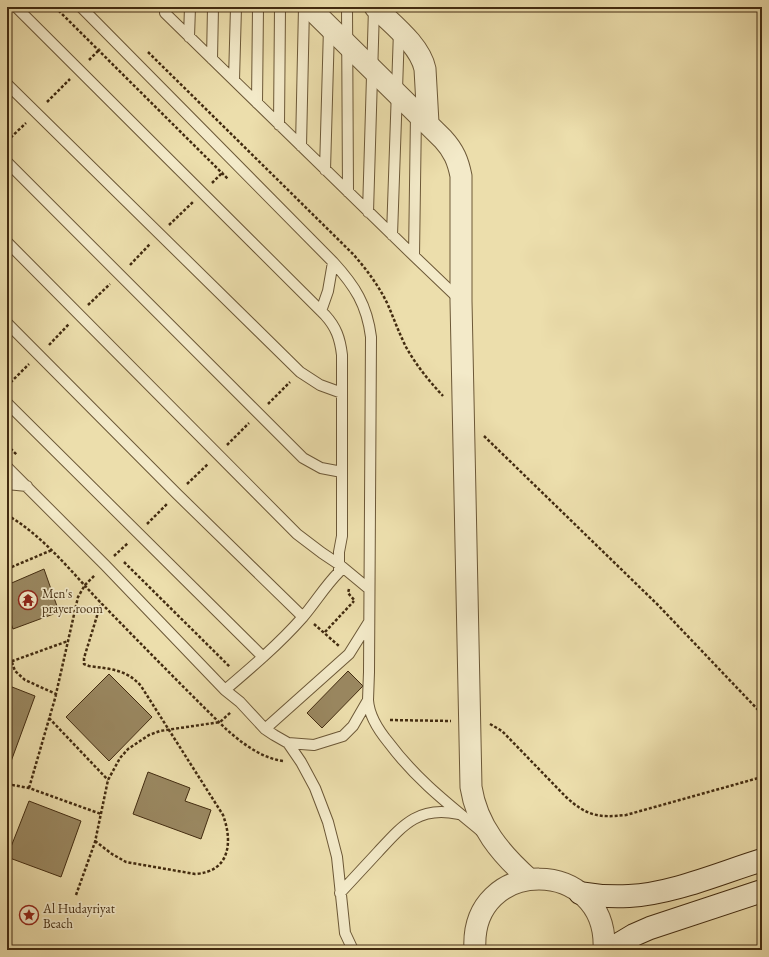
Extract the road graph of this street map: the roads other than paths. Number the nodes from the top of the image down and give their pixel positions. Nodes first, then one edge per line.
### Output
1 (16, 7) edge
2 (81, 7) edge
3 (166, 7) edge
4 (190, 7) edge
5 (213, 7) edge
6 (236, 7) edge
7 (258, 7) edge
8 (280, 7) edge
9 (347, 7) edge
10 (374, 7) edge
11 (310, 8) edge
12 (329, 26) junction
13 (399, 31) junction
14 (189, 37) junction
15 (347, 44) junction
16 (212, 59) junction
17 (372, 68) junction
18 (234, 80) junction
19 (7, 84) edge
20 (396, 93) junction
21 (257, 103) junction
22 (422, 118) junction
23 (279, 125) junction
24 (301, 146) junction
25 (7, 162) edge
26 (325, 170) junction
27 (348, 192) junction
28 (368, 212) junction
29 (392, 235) junction
30 (7, 242) edge
31 (414, 256) junction
32 (333, 262) junction
33 (461, 302) junction
34 (321, 311) junction
35 (7, 323) edge
36 (342, 392) junction
37 (7, 403) edge
38 (7, 467) edge
39 (342, 472) junction
40 (7, 484) edge
41 (27, 486) junction
42 (340, 565) junction
43 (369, 589) junction
44 (303, 617) junction
45 (369, 621) junction
46 (263, 657) junction
47 (225, 690) junction
48 (368, 700) junction
49 (265, 729) junction
50 (288, 743) junction
51 (460, 814) junction
52 (492, 840) junction
53 (762, 860) edge
54 (529, 879) junction
55 (762, 892) edge
56 (340, 893) junction
57 (580, 893) junction
58 (353, 950) edge
59 (475, 950) edge
60 (604, 950) edge
61 (609, 950) edge

1 - 34 lane
2 - 32 lane
3 - 14 lane
4 - 14 lane
5 - 16 lane
6 - 18 lane
7 - 21 lane
8 - 23 lane
9 - 15 lane
10 - 13 street
10 - 17 lane
11 - 12 street
11 - 24 lane
12 - 15 street
12 - 26 lane
13 - 20 lane
13 - 22 street
14 - 16 lane
15 - 17 street
15 - 27 lane
16 - 18 lane
17 - 20 street
17 - 28 lane
18 - 21 lane
19 - 36 lane
20 - 22 street
20 - 29 lane
21 - 23 lane
22 - 31 lane
22 - 33 street
23 - 24 lane
24 - 26 lane
25 - 39 lane
26 - 27 lane
27 - 28 lane
28 - 29 lane
29 - 31 lane
30 - 42 lane
31 - 33 lane
32 - 34 lane
32 - 43 lane
33 - 52 street
34 - 36 lane
35 - 44 lane
36 - 39 lane
37 - 46 lane
38 - 41 lane
39 - 42 lane
40 - 41 lane
41 - 47 lane
42 - 43 lane
42 - 44 lane
43 - 45 lane
44 - 46 lane
45 - 48 lane
45 - 49 lane
46 - 47 lane
47 - 49 lane
48 - 50 lane
48 - 51 lane
49 - 50 lane
50 - 56 lane
51 - 52 lane
51 - 56 lane
52 - 54 street
53 - 57 main road
54 - 57 street
54 - 59 street
55 - 61 main road
56 - 58 lane
57 - 60 street

